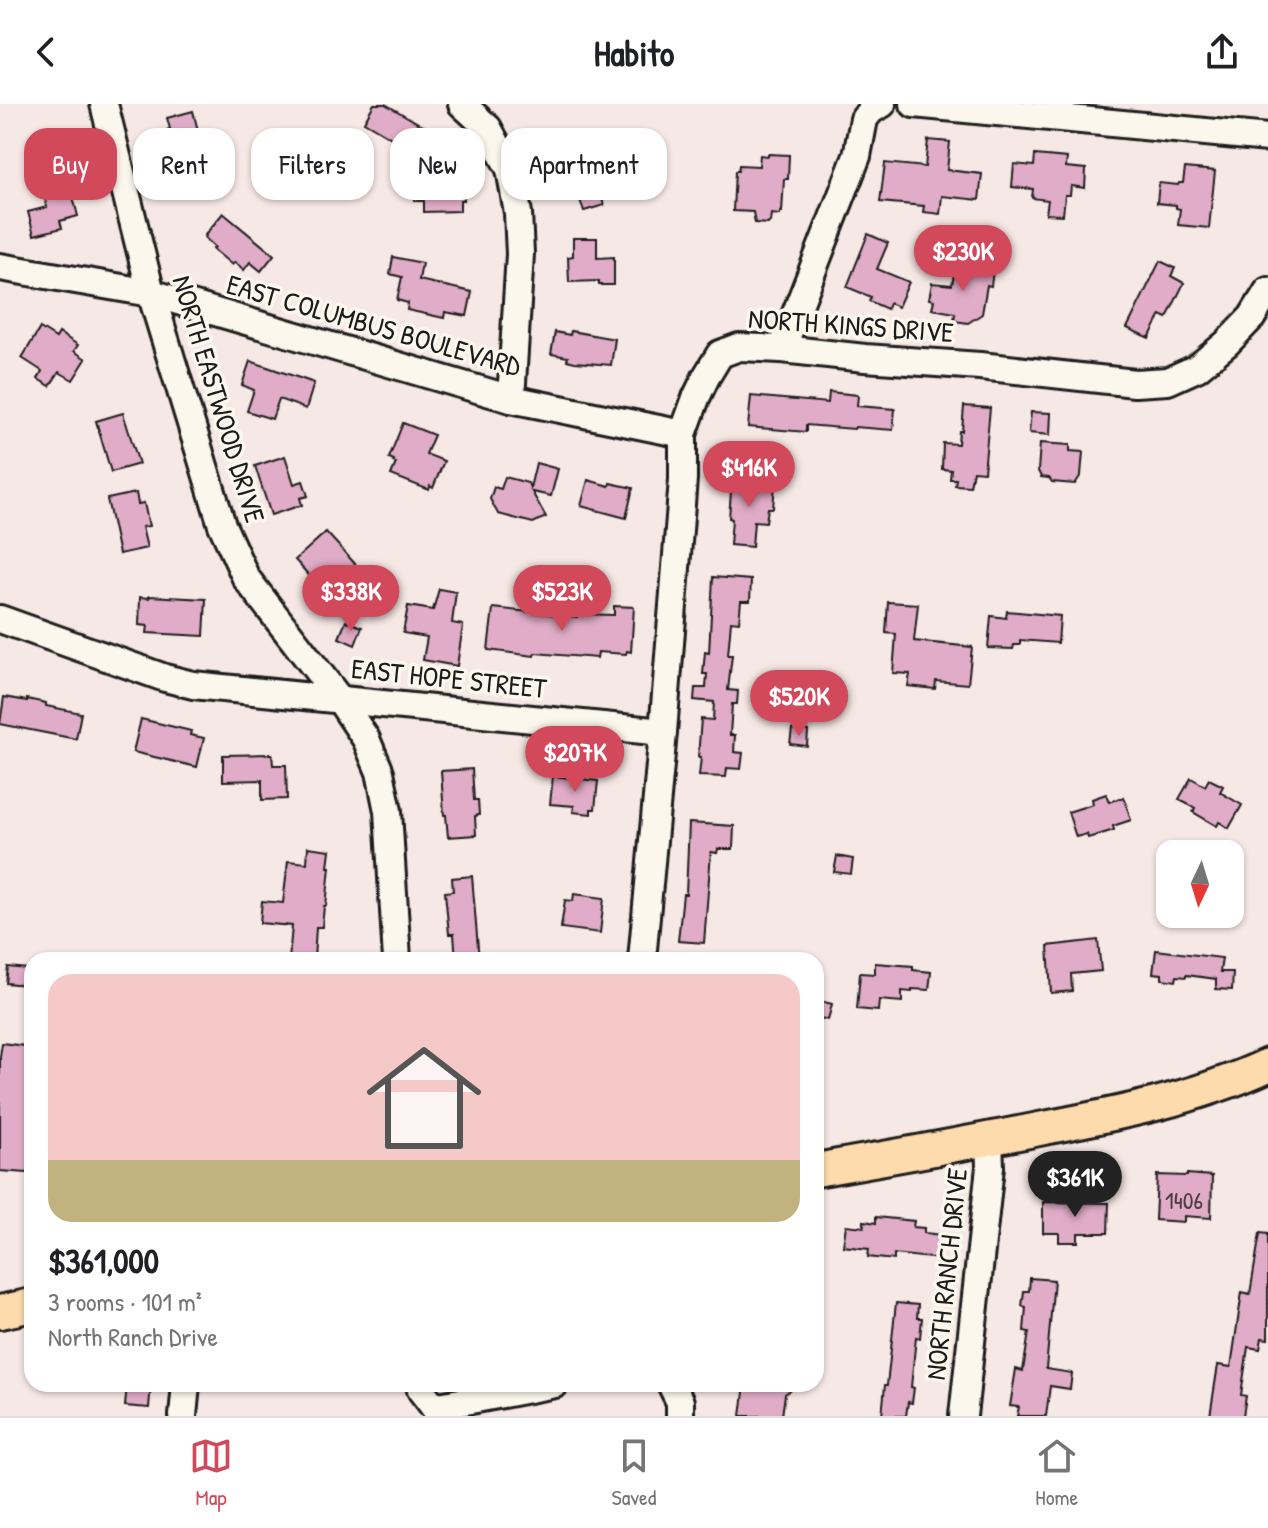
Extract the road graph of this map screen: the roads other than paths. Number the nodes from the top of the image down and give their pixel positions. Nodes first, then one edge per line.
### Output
1 (104, 104) edge
2 (462, 104) edge
3 (882, 104) edge
4 (914, 104) edge
5 (1268, 138) edge
6 (0, 267) edge
7 (1268, 291) edge
8 (151, 293) junction
9 (782, 349) junction
10 (511, 399) junction
11 (683, 434) junction
12 (0, 619) edge
13 (340, 700) junction
14 (663, 732) junction
15 (397, 952) edge
16 (643, 952) edge
17 (1268, 1065) edge
18 (989, 1139) junction
19 (824, 1169) edge
20 (24, 1307) edge
21 (0, 1312) edge
22 (185, 1392) edge
23 (484, 1392) edge
24 (675, 1392) edge
25 (430, 1398) edge
26 (183, 1416) edge
27 (680, 1416) edge
28 (963, 1416) edge

1 - 8 street, NORTH EASTWOOD DRIVE
2 - 10 street
3 - 9 street
4 - 5 street
6 - 8 street, EAST COLUMBUS BOULEVARD
7 - 9 street, NORTH KINGS DRIVE
8 - 10 street, EAST COLUMBUS BOULEVARD
8 - 13 street, NORTH EASTWOOD DRIVE
9 - 11 street, NORTH KINGS DRIVE
10 - 11 street, EAST COLUMBUS BOULEVARD
11 - 14 street, NORTH KINGS DRIVE
12 - 13 street, EAST HOPE STREET
13 - 14 street, EAST HOPE STREET
13 - 15 street, NORTH EASTWOOD DRIVE
14 - 16 street, NORTH KINGS DRIVE
17 - 18 main road
18 - 19 main road
18 - 28 street, NORTH RANCH DRIVE
20 - 21 main road
22 - 26 street
23 - 25 street
24 - 27 street

